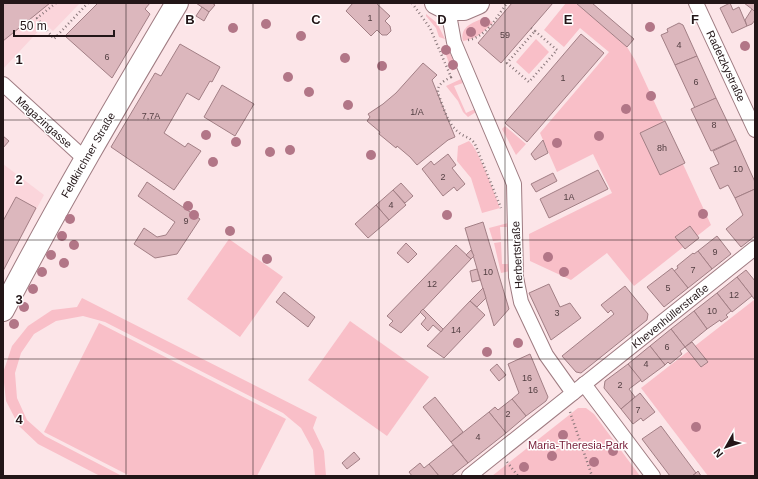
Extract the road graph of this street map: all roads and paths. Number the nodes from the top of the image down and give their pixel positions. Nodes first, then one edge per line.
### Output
1 (56, 3) edge
2 (88, 3) edge
3 (177, 3) edge
4 (412, 3) edge
5 (478, 3) edge
6 (696, 3) edge
7 (506, 4) edge
8 (442, 6) edge
9 (509, 9) dead end
10 (531, 28) dead end
11 (535, 31) junction
12 (434, 37) dead end
13 (463, 41) dead end
14 (451, 77) dead end
15 (3, 84) edge
16 (755, 130) edge
17 (86, 159) junction
18 (501, 208) dead end
19 (755, 248) edge
20 (3, 310) edge
21 (584, 384) junction
22 (573, 393) junction
23 (561, 403) junction
24 (499, 452) junction
25 (469, 476) edge
26 (518, 476) edge
27 (592, 476) edge
28 (653, 476) edge

1 - 2 path
3 - 17 main road, Feldkirchner Straße
4 - 12 path
5 - 8 main road
6 - 16 street, Radetzkystraße
7 - 9 path
7 - 13 path
8 - 22 street, Herbertstraße
10 - 11 path
11 - 11 path
14 - 18 path
15 - 17 street, Magazingasse
17 - 20 main road, Feldkirchner Straße
19 - 21 street, Khevenhüllerstraße
21 - 22 street
21 - 28 street
22 - 23 street
23 - 24 street
23 - 27 path
24 - 25 street
24 - 26 path

